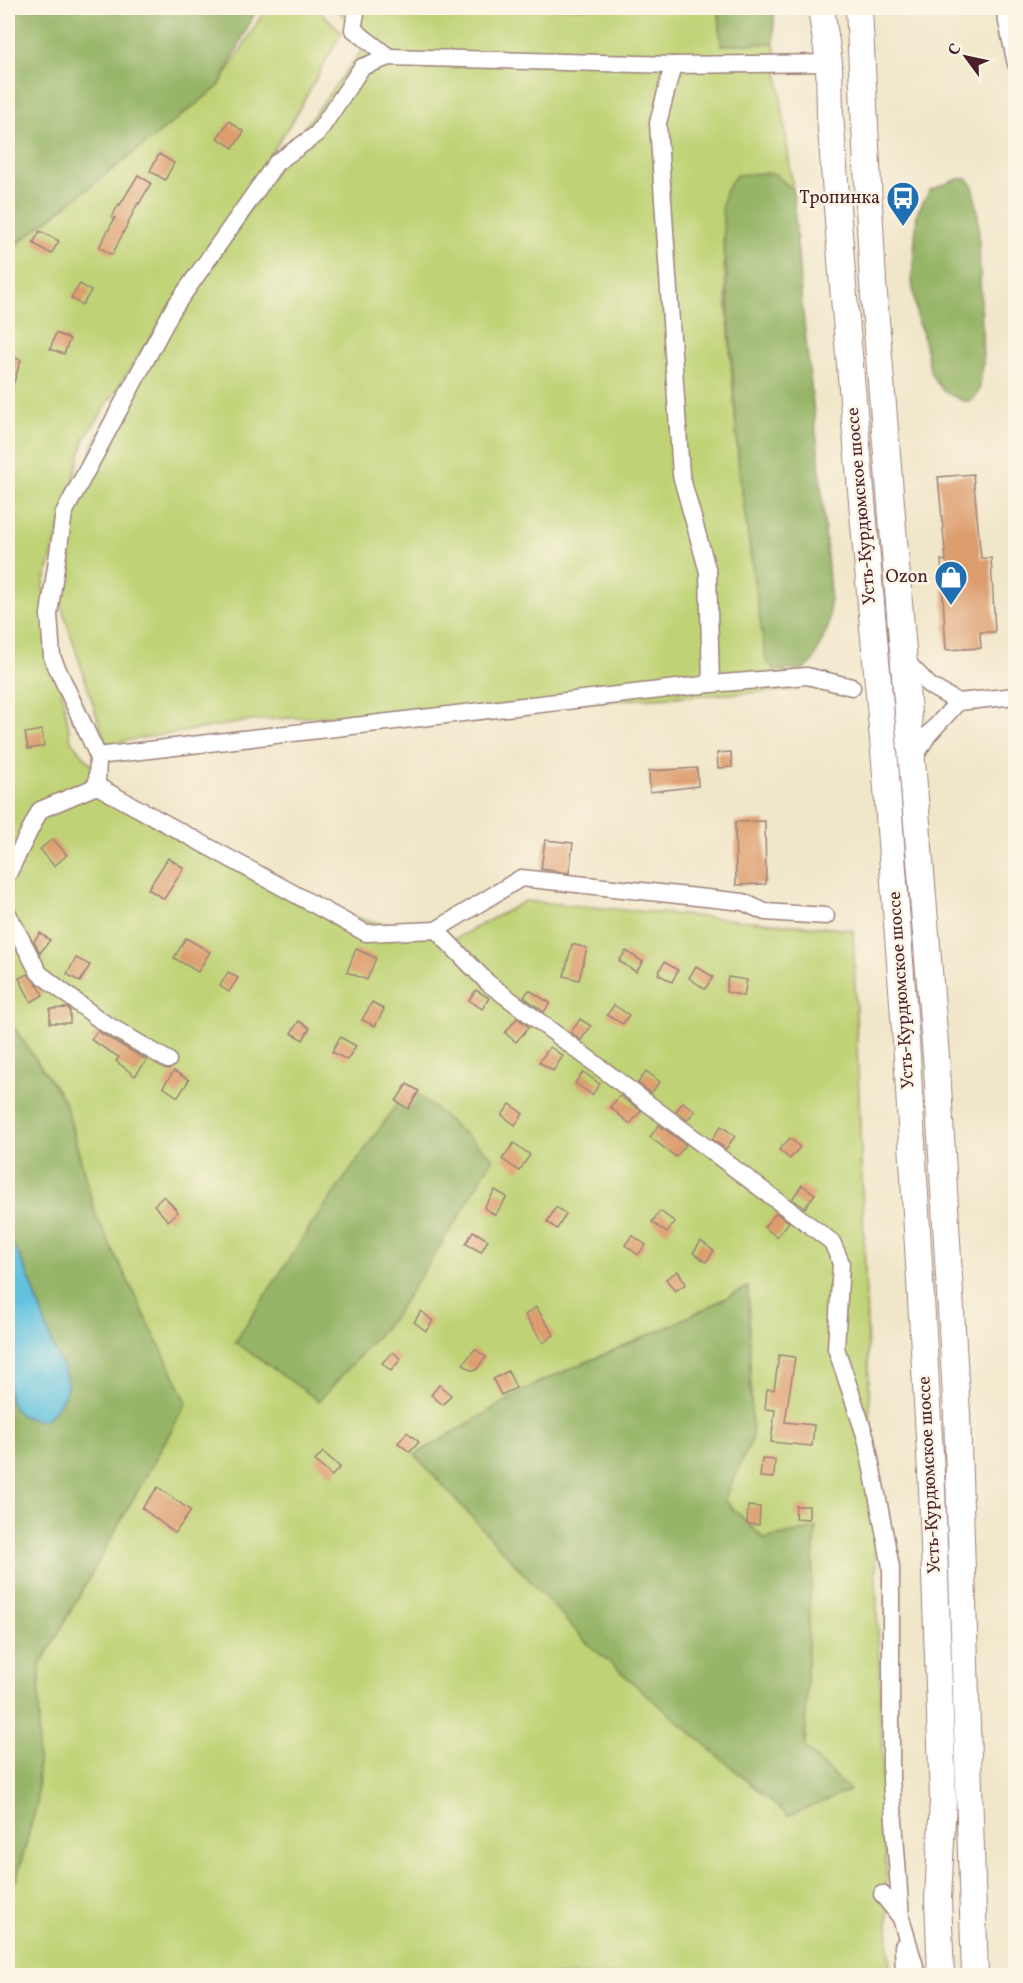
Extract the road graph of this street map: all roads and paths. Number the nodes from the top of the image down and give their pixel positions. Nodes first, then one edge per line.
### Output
1 (357, 8) edge
2 (821, 8) edge
3 (859, 8) edge
4 (1004, 8) edge
5 (389, 57) junction
6 (829, 63) junction
7 (1016, 64) edge
8 (673, 65) junction
9 (902, 658) junction
10 (711, 684) junction
11 (852, 687) dead end
12 (1016, 696) edge
13 (958, 702) junction
14 (98, 756) junction
15 (911, 763) junction
16 (97, 786) junction
17 (8, 874) edge
18 (8, 914) edge
19 (826, 916) dead end
20 (436, 930) junction
21 (168, 1060) dead end
22 (882, 1894) dead end
23 (901, 1918) junction
24 (904, 1976) edge
25 (920, 1976) edge
26 (941, 1976) edge
27 (975, 1976) edge

1 - 5 street
2 - 6 main road, Усть-Курдюмское шоссе
3 - 9 main road, Усть-Курдюмское шоссе
4 - 7 street
5 - 8 street
5 - 14 street
6 - 8 street
6 - 26 main road, Усть-Курдюмское шоссе
8 - 10 street
9 - 13 street
9 - 15 main road, Усть-Курдюмское шоссе
10 - 11 street
10 - 14 street
12 - 13 street
13 - 15 street
14 - 16 street
15 - 27 main road, Усть-Курдюмское шоссе
16 - 17 street
16 - 20 street
18 - 21 street
19 - 20 street
20 - 23 street
22 - 23 street
23 - 24 street
23 - 25 street

